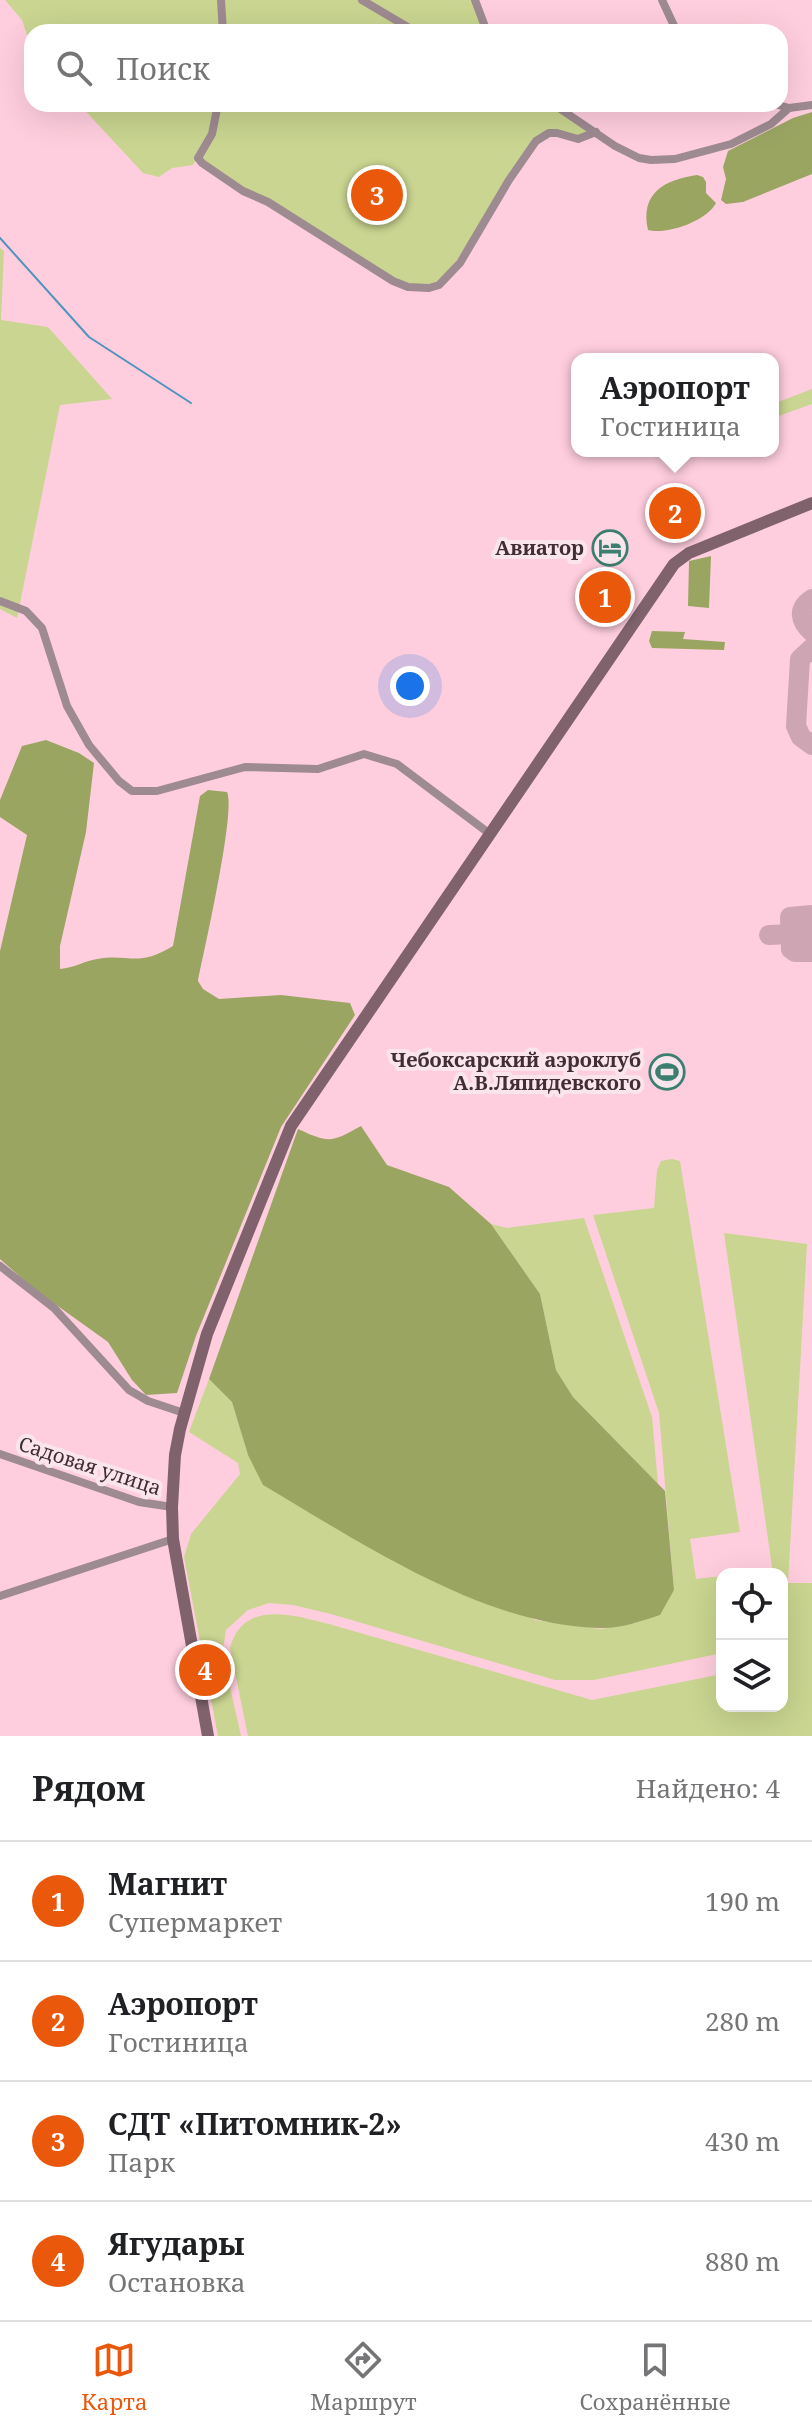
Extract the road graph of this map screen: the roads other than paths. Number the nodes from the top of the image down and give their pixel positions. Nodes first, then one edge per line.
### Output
1 (221, 0) edge
2 (362, 0) edge
3 (475, 0) edge
4 (662, 0) edge
5 (222, 24) edge
6 (402, 24) edge
7 (484, 24) edge
8 (673, 24) edge
9 (812, 105) edge
10 (789, 108) edge
11 (216, 112) edge
12 (565, 112) edge
13 (784, 112) edge
14 (596, 132) junction
15 (812, 503) edge
16 (0, 601) edge
17 (490, 834) junction
18 (0, 1266) edge
19 (184, 1413) junction
20 (0, 1454) edge
21 (172, 1507) junction
22 (173, 1539) junction
23 (0, 1596) edge
24 (208, 1736) edge

1 - 5 street
2 - 6 street
3 - 7 street
4 - 8 street
9 - 10 street
11 - 14 street
12 - 14 street
13 - 14 street
15 - 17 street
16 - 17 street
17 - 19 street
18 - 19 street
19 - 21 street
20 - 21 street, Садовая улица
21 - 22 street
22 - 23 street
22 - 24 street

